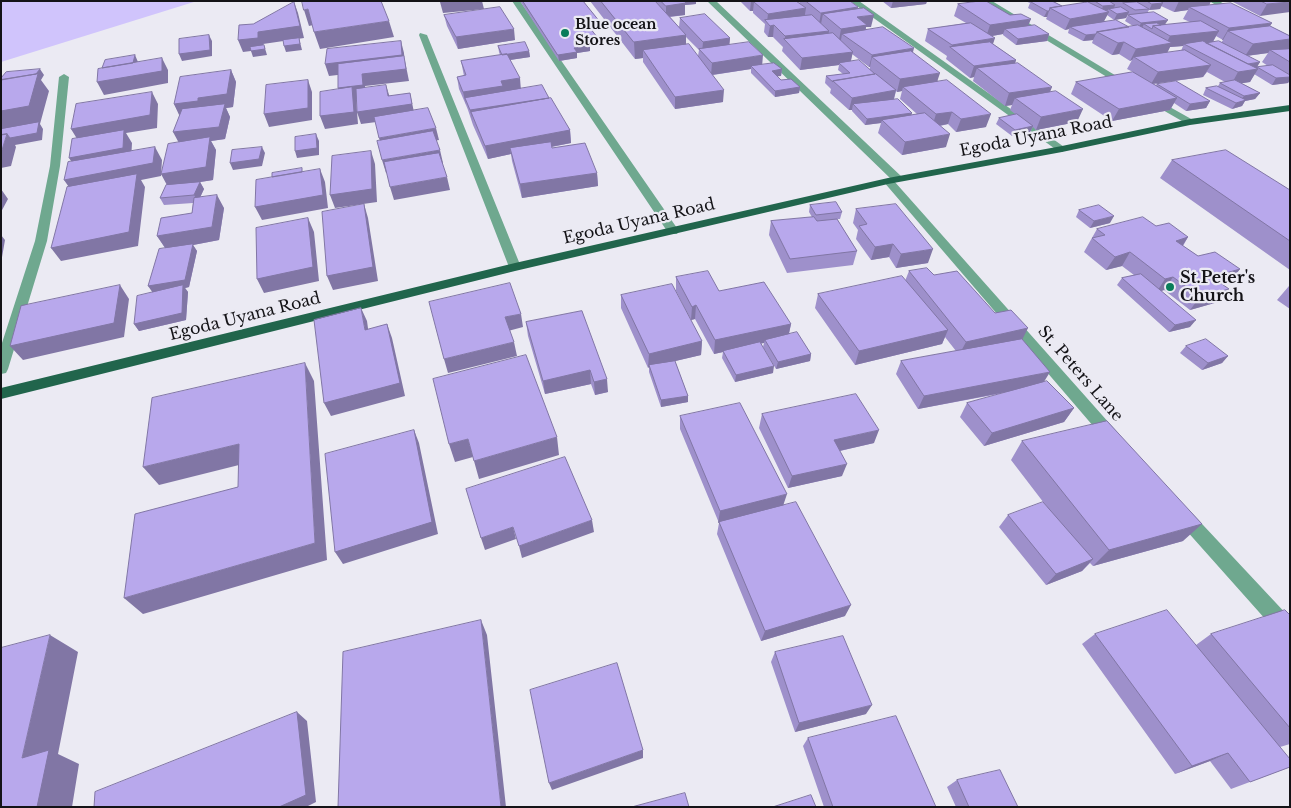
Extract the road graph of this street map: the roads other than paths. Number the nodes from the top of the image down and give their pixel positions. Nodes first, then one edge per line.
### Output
1 (516, 1) edge
2 (711, 1) edge
3 (854, 1) edge
4 (986, 1) edge
5 (1213, 1) edge
6 (1247, 19) edge
7 (423, 35) dead end
8 (64, 77) dead end
9 (1139, 92) edge
10 (1147, 97) edge
11 (1290, 108) edge
12 (1190, 122) junction
13 (1062, 149) junction
14 (893, 180) junction
15 (673, 231) junction
16 (515, 267) junction
17 (1, 369) edge
18 (1, 394) edge
19 (1125, 452) edge
20 (1171, 503) edge
21 (1290, 632) edge

1 - 15 street
2 - 14 street, St. Peters Lane
3 - 13 street
4 - 9 street
5 - 6 street
7 - 16 street
8 - 17 street
10 - 12 street
11 - 12 main road, Egoda Uyana Road
12 - 13 main road, Egoda Uyana Road
13 - 14 main road, Egoda Uyana Road
14 - 15 main road, Egoda Uyana Road
14 - 19 street, St. Peters Lane
15 - 16 main road, Egoda Uyana Road
16 - 18 main road, Egoda Uyana Road
20 - 21 street

